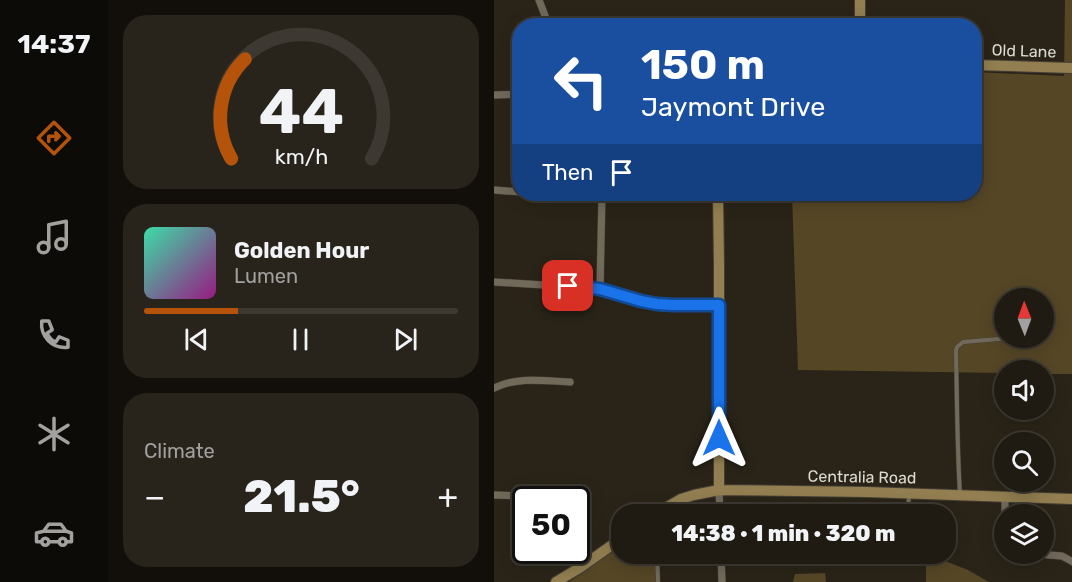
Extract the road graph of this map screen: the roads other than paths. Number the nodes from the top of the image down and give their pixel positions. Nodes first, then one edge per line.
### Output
1 (539, 0) edge
2 (860, 0) edge
3 (546, 18) edge
4 (860, 18) edge
5 (982, 64) edge
6 (1073, 68) edge
7 (512, 94) edge
8 (494, 95) edge
9 (494, 190) edge
10 (512, 191) edge
11 (602, 201) edge
12 (718, 201) edge
13 (494, 282) edge
14 (600, 289) junction
15 (719, 305) junction
16 (994, 339) edge
17 (570, 382) dead end
18 (494, 388) edge
19 (719, 490) junction
20 (909, 493) junction
21 (494, 495) edge
22 (960, 495) junction
23 (512, 496) edge
24 (1005, 496) junction
25 (1073, 499) edge
26 (672, 504) edge
27 (720, 504) edge
28 (908, 504) edge
29 (1005, 504) edge
30 (611, 546) edge
31 (1054, 555) edge
32 (1073, 562) edge
33 (657, 564) edge
34 (721, 564) edge
35 (556, 582) edge
36 (658, 582) edge
37 (722, 582) edge

1 - 3 street
2 - 4 main road
5 - 6 main road, Old Lane
7 - 8 street
9 - 10 street
11 - 14 street
12 - 15 main road
13 - 14 street
14 - 15 street
15 - 19 main road
16 - 22 lane
17 - 18 street
19 - 20 main road, Centralia Road
19 - 26 main road, Centralia Road
19 - 27 street
20 - 22 main road, Centralia Road
20 - 28 lane
21 - 23 street
22 - 24 main road, Centralia Road
24 - 25 main road, Centralia Road
24 - 29 street
30 - 35 main road
31 - 32 street
33 - 36 lane
34 - 37 street

